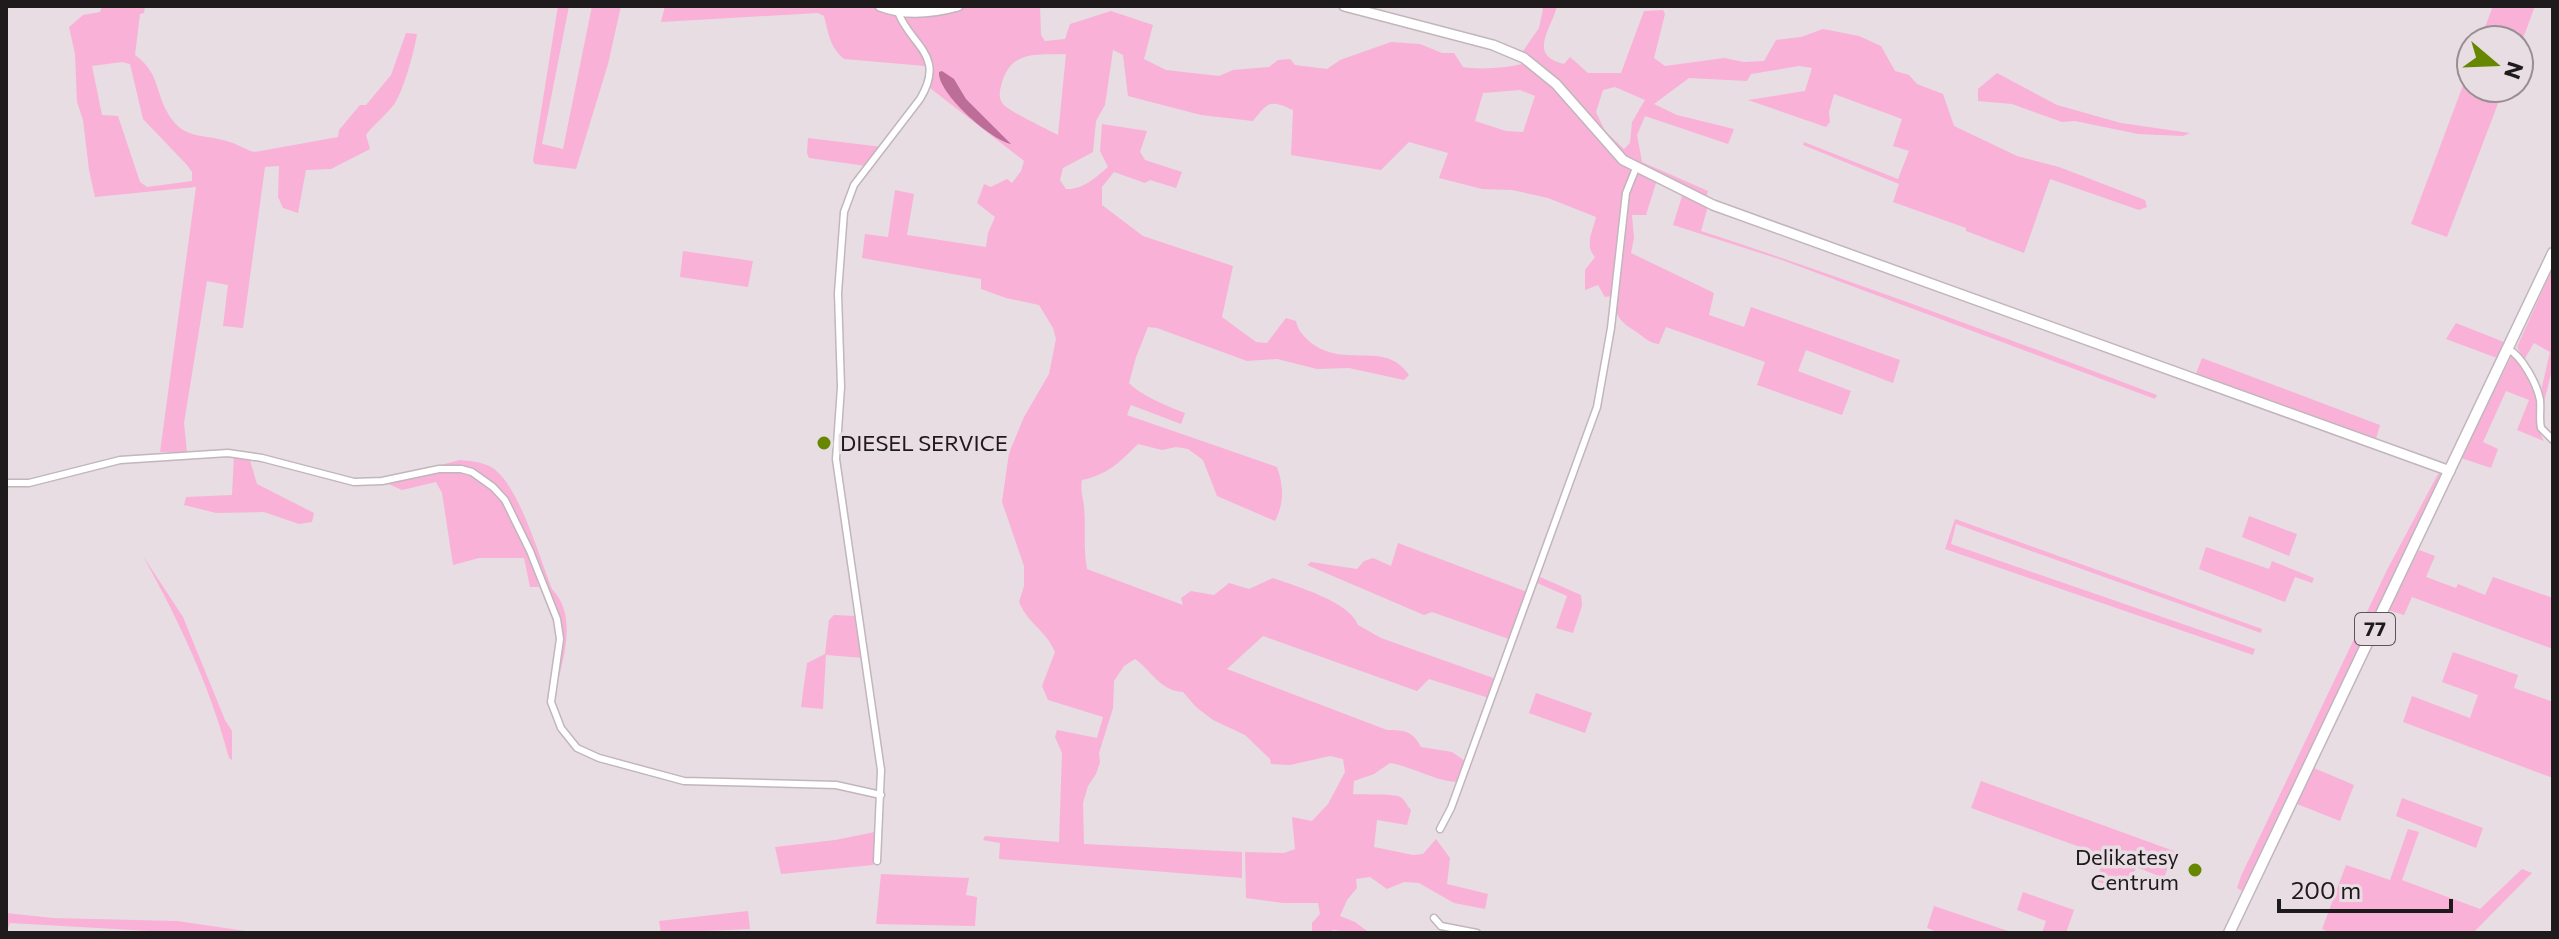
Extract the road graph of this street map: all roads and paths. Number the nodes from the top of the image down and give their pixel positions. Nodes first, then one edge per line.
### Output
1 (880, 6) edge
2 (958, 6) edge
3 (1344, 6) edge
4 (898, 12) junction
5 (1636, 168) junction
6 (2553, 253) edge
7 (2508, 349) junction
8 (2553, 440) edge
9 (2450, 471) junction
10 (6, 483) edge
11 (881, 795) junction
12 (1440, 829) dead end
13 (877, 861) dead end
14 (1434, 918) dead end
15 (1477, 933) edge
16 (2229, 933) edge

1 - 4 street
2 - 4 street
3 - 5 street
4 - 11 street
5 - 9 street
5 - 12 street
6 - 7 main road, 77
7 - 8 street
7 - 9 main road, 77
9 - 16 main road, 77
10 - 11 street
11 - 13 street
14 - 15 street

